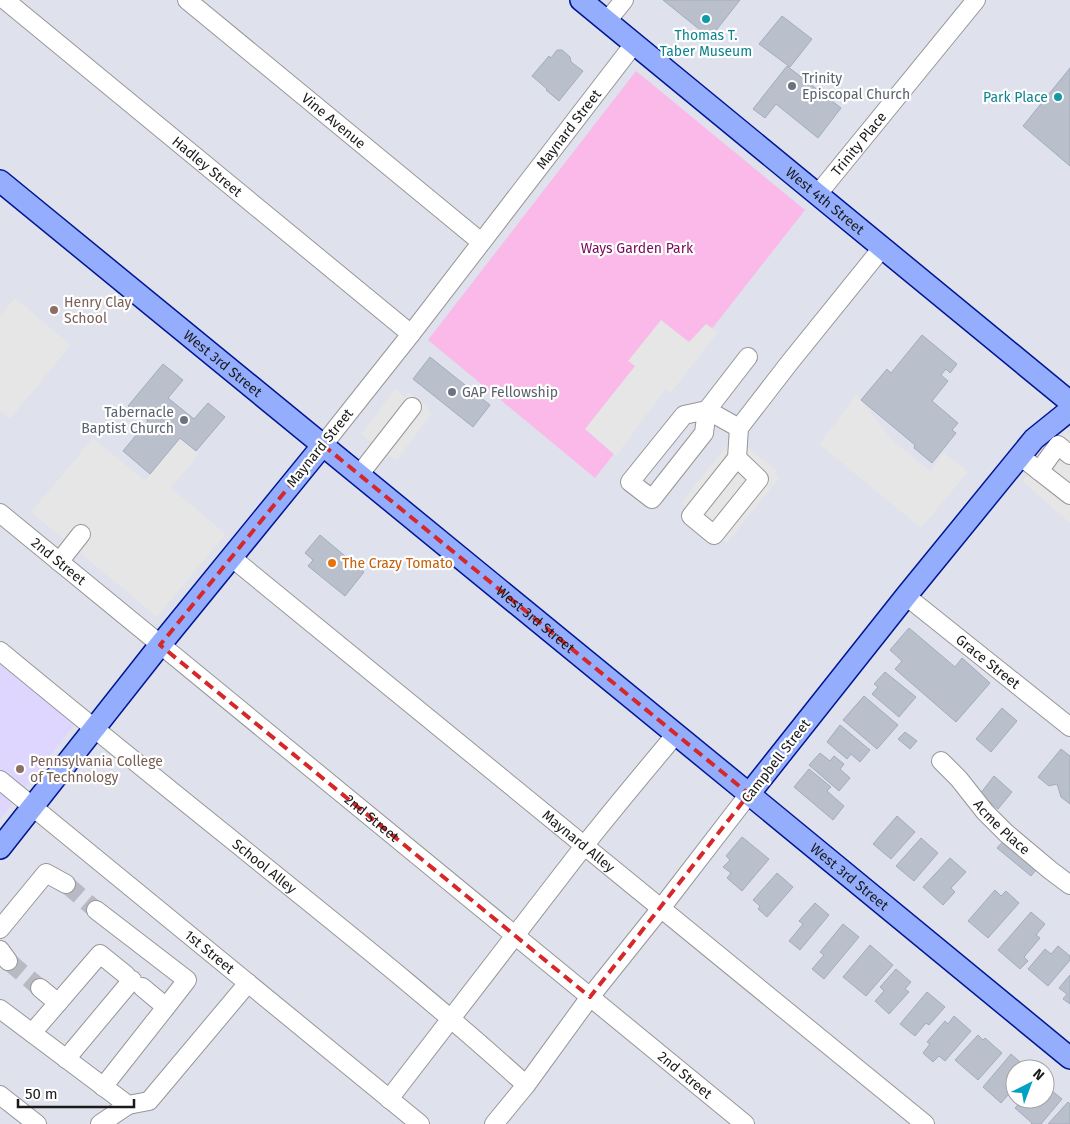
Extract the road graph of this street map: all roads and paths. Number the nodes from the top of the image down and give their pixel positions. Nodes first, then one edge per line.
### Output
1 (6, 0) edge
2 (187, 0) edge
3 (581, 0) edge
4 (624, 0) edge
5 (976, 0) edge
6 (607, 21) junction
7 (634, 44) junction
8 (0, 181) edge
9 (817, 195) junction
10 (481, 242) junction
11 (882, 248) junction
12 (411, 334) junction
13 (748, 356) dead end
14 (1070, 402) edge
15 (412, 407) dead end
16 (708, 410) junction
17 (1070, 410) edge
18 (739, 428) junction
19 (323, 445) junction
20 (1070, 454) edge
21 (1020, 456) junction
22 (737, 458) dead end
23 (1039, 471) junction
24 (359, 475) junction
25 (1070, 495) edge
26 (0, 513) edge
27 (82, 534) dead end
28 (231, 557) junction
29 (59, 562) junction
30 (906, 596) junction
31 (160, 644) junction
32 (0, 651) edge
33 (1070, 726) edge
34 (93, 728) junction
35 (676, 734) junction
36 (941, 761) dead end
37 (0, 780) edge
38 (749, 794) junction
39 (33, 807) junction
40 (585, 845) junction
41 (0, 848) edge
42 (66, 884) tunnel mouth
43 (1070, 885) edge
44 (662, 908) junction
45 (96, 910) tunnel mouth
46 (0, 929) edge
47 (515, 936) junction
48 (133, 980) junction
49 (248, 983) junction
50 (40, 988) tunnel mouth
51 (590, 997) junction
52 (58, 1003) junction
53 (166, 1008) junction
54 (0, 1009) edge
55 (451, 1018) junction
56 (32, 1033) junction
57 (1070, 1058) edge
58 (66, 1059) junction
59 (526, 1084) junction
60 (104, 1087) junction
61 (0, 1095) edge
62 (389, 1099) junction
63 (128, 1105) junction
64 (37, 1124) edge
65 (100, 1124) edge
66 (420, 1124) edge
67 (494, 1124) edge
68 (744, 1124) edge
69 (925, 1124) edge

1 - 12 street, Hadley Street
2 - 10 street, Vine Avenue
3 - 6 main road, West 4th Street
4 - 6 street
5 - 9 street, Trinity Place
6 - 7 main road, West 4th Street
7 - 9 main road, West 4th Street
7 - 10 street, Maynard Street
8 - 19 main road, West 3rd Street
9 - 11 main road, West 4th Street
10 - 12 street, Maynard Street
11 - 14 main road, West 4th Street
11 - 18 street
12 - 19 street, Maynard Street
13 - 16 street
15 - 24 street
16 - 16 street
16 - 18 street
17 - 21 main road, Campbell Street
18 - 22 street
19 - 24 main road, West 3rd Street
19 - 28 main road, Maynard Street
20 - 23 street
21 - 23 street
21 - 30 main road, Campbell Street
23 - 25 street
24 - 35 main road, West 3rd Street
26 - 29 street, 2nd Street
27 - 29 street
28 - 31 main road, Maynard Street
28 - 40 street, Maynard Alley
29 - 31 street, 2nd Street
30 - 33 street, Grace Street
30 - 38 main road, Campbell Street
31 - 34 main road, Maynard Street
31 - 47 street, 2nd Street
32 - 34 street, School Alley
34 - 39 main road, Maynard Street
34 - 55 street, School Alley
35 - 38 main road, West 3rd Street
35 - 40 street
36 - 43 street, Acme Place
37 - 39 street, 1st Street
38 - 44 street, Campbell Street
38 - 57 main road, West 3rd Street
39 - 41 main road, Maynard Street
39 - 49 street, 1st Street
40 - 44 street, Maynard Alley
40 - 47 street
42 - 46 street
44 - 51 street, Campbell Street
44 - 69 street, Maynard Alley
45 - 53 street
47 - 51 street, 2nd Street
47 - 55 street
48 - 52 street
48 - 53 street
48 - 58 street
49 - 62 street, 1st Street
49 - 63 street
50 - 52 street
51 - 59 street, Campbell Street
51 - 68 street, 2nd Street
52 - 56 street
53 - 60 street
54 - 56 street
55 - 59 street, School Alley
55 - 62 street
56 - 58 street
58 - 60 street
59 - 67 street, Campbell Street
60 - 63 street
61 - 64 street
62 - 66 street, 1st Street
63 - 65 street

